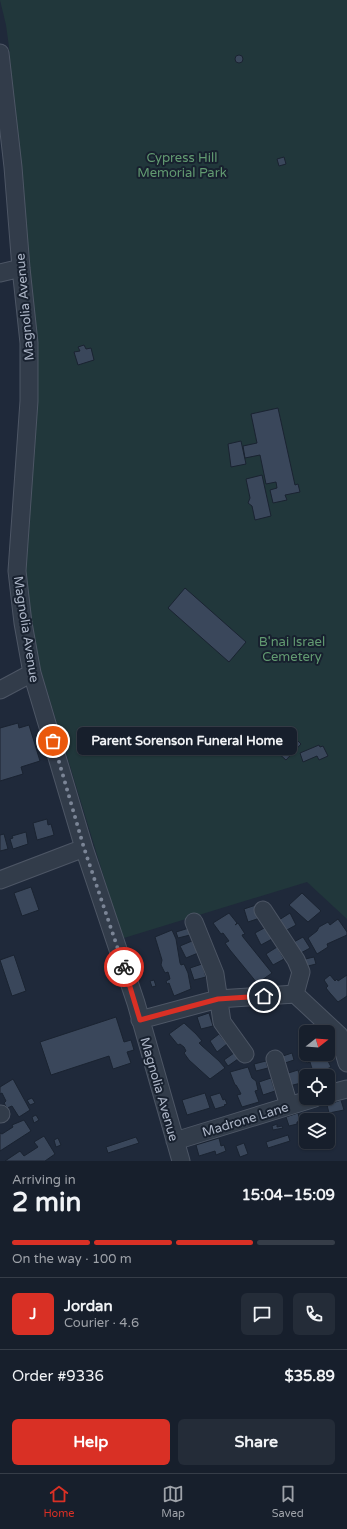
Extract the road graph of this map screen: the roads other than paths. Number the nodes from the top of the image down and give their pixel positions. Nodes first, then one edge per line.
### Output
1 (0, 53) edge
2 (21, 268) junction
3 (0, 273) edge
4 (32, 673) junction
5 (0, 690) edge
6 (84, 848) junction
7 (0, 880) edge
8 (263, 910) dead end
9 (194, 922) dead end
10 (295, 994) junction
11 (218, 999) junction
12 (140, 1020) junction
13 (245, 1054) dead end
14 (275, 1060) dead end
15 (347, 1063) edge
16 (347, 1089) edge
17 (335, 1092) edge
18 (299, 1103) edge
19 (289, 1106) junction
20 (175, 1141) junction
21 (181, 1161) edge

1 - 2 street, Magnolia Avenue
2 - 3 street
2 - 4 street, Magnolia Avenue
4 - 5 street
4 - 6 street, Magnolia Avenue
6 - 7 street
6 - 12 street, Magnolia Avenue
8 - 10 street
9 - 11 street
10 - 11 street
10 - 15 street
11 - 12 street
11 - 13 street
12 - 20 street, Magnolia Avenue
14 - 19 street
16 - 17 street
18 - 19 street, Madrone Lane
19 - 20 street, Madrone Lane
20 - 21 street, Magnolia Avenue

